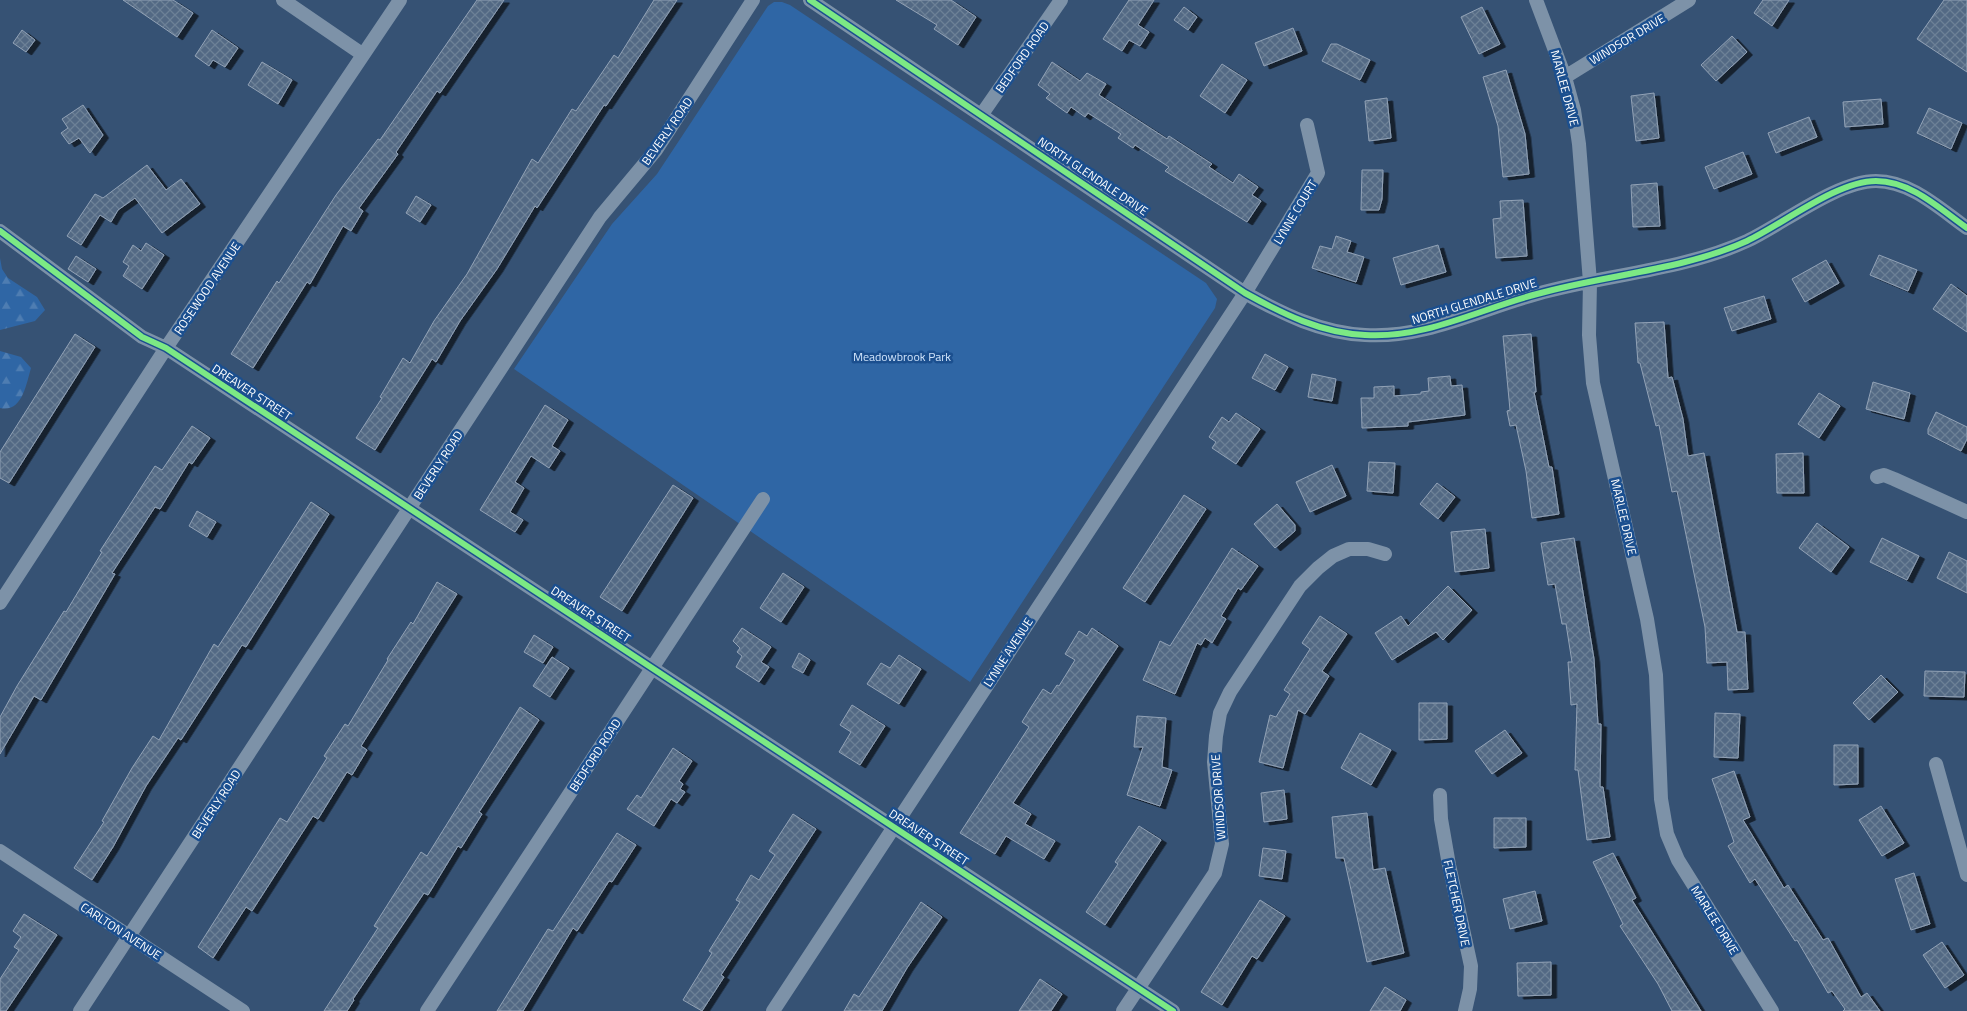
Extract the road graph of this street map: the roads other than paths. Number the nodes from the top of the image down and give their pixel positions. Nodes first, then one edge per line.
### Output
1 (283, 0) edge
2 (400, 0) edge
3 (753, 0) edge
4 (810, 0) edge
5 (1061, 0) edge
6 (1536, 0) edge
7 (1689, 0) edge
8 (362, 54) junction
9 (1565, 77) junction
10 (982, 114) junction
11 (1307, 126) dead end
12 (1967, 228) edge
13 (0, 231) edge
14 (1590, 282) junction
15 (1246, 293) junction
16 (166, 348) junction
17 (1876, 477) dead end
18 (764, 499) dead end
19 (410, 508) junction
20 (1967, 512) edge
21 (1385, 554) dead end
22 (0, 603) edge
23 (652, 668) junction
24 (1936, 764) dead end
25 (1440, 795) dead end
26 (893, 826) junction
27 (0, 851) edge
28 (1967, 875) edge
29 (130, 936) junction
30 (1138, 988) junction
31 (80, 1011) edge
32 (243, 1011) edge
33 (427, 1011) edge
34 (772, 1011) edge
35 (1123, 1011) edge
36 (1173, 1011) edge
37 (1464, 1011) edge
38 (1772, 1011) edge

1 - 8 street
2 - 8 street, ROSEWOOD AVENUE
3 - 19 street, BEVERLY ROAD
4 - 10 street, NORTH GLENDALE DRIVE
5 - 10 street, BEDFORD ROAD
6 - 9 street, MARLEE DRIVE
7 - 9 street, WINDSOR DRIVE
8 - 16 street, ROSEWOOD AVENUE
9 - 14 street, MARLEE DRIVE
10 - 15 street, NORTH GLENDALE DRIVE
11 - 15 street, LYNNE COURT
12 - 14 street, NORTH GLENDALE DRIVE
13 - 16 street, DREAVER STREET
14 - 15 street, NORTH GLENDALE DRIVE
14 - 38 street, MARLEE DRIVE
15 - 26 street, LYNNE AVENUE
16 - 19 street, DREAVER STREET
16 - 22 street, ROSEWOOD AVENUE
17 - 20 street
18 - 23 street, BEDFORD ROAD
19 - 23 street, DREAVER STREET
19 - 29 street, BEVERLY ROAD
21 - 30 street, WINDSOR DRIVE
23 - 26 street, DREAVER STREET
23 - 33 street, BEDFORD ROAD
24 - 28 street
25 - 37 street, FLETCHER DRIVE
26 - 30 street, DREAVER STREET
26 - 34 street, LYNNE AVENUE
27 - 29 street, CARLTON AVENUE
29 - 31 street, BEVERLY ROAD
29 - 32 street, CARLTON AVENUE
30 - 35 street, WINDSOR DRIVE
30 - 36 street, DREAVER STREET

